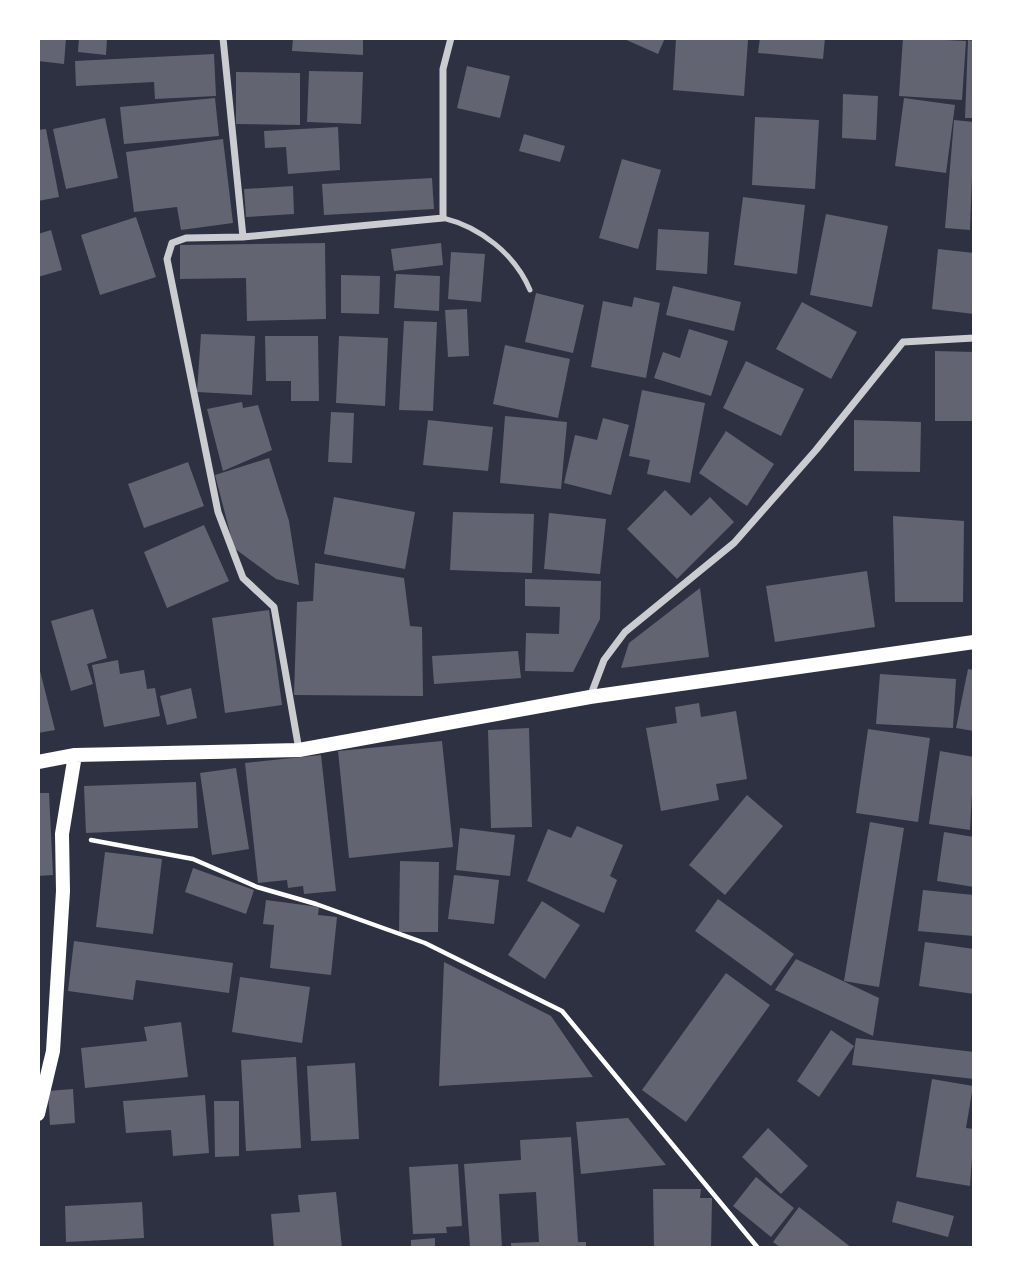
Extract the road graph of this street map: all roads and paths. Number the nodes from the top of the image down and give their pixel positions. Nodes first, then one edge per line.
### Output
1 (223, 38) edge
2 (451, 38) edge
3 (443, 218) junction
4 (243, 237) junction
5 (530, 290) dead end
6 (974, 338) edge
7 (974, 642) edge
8 (590, 697) junction
9 (299, 750) junction
10 (75, 755) junction
11 (38, 762) edge
12 (62, 834) junction
13 (38, 1114) edge
14 (758, 1248) edge

1 - 4 street
2 - 3 street
3 - 4 street
3 - 5 lane
4 - 9 street
6 - 8 street
7 - 8 main road
8 - 9 main road
9 - 10 main road
10 - 11 main road
10 - 12 main road
12 - 13 main road
12 - 14 path

